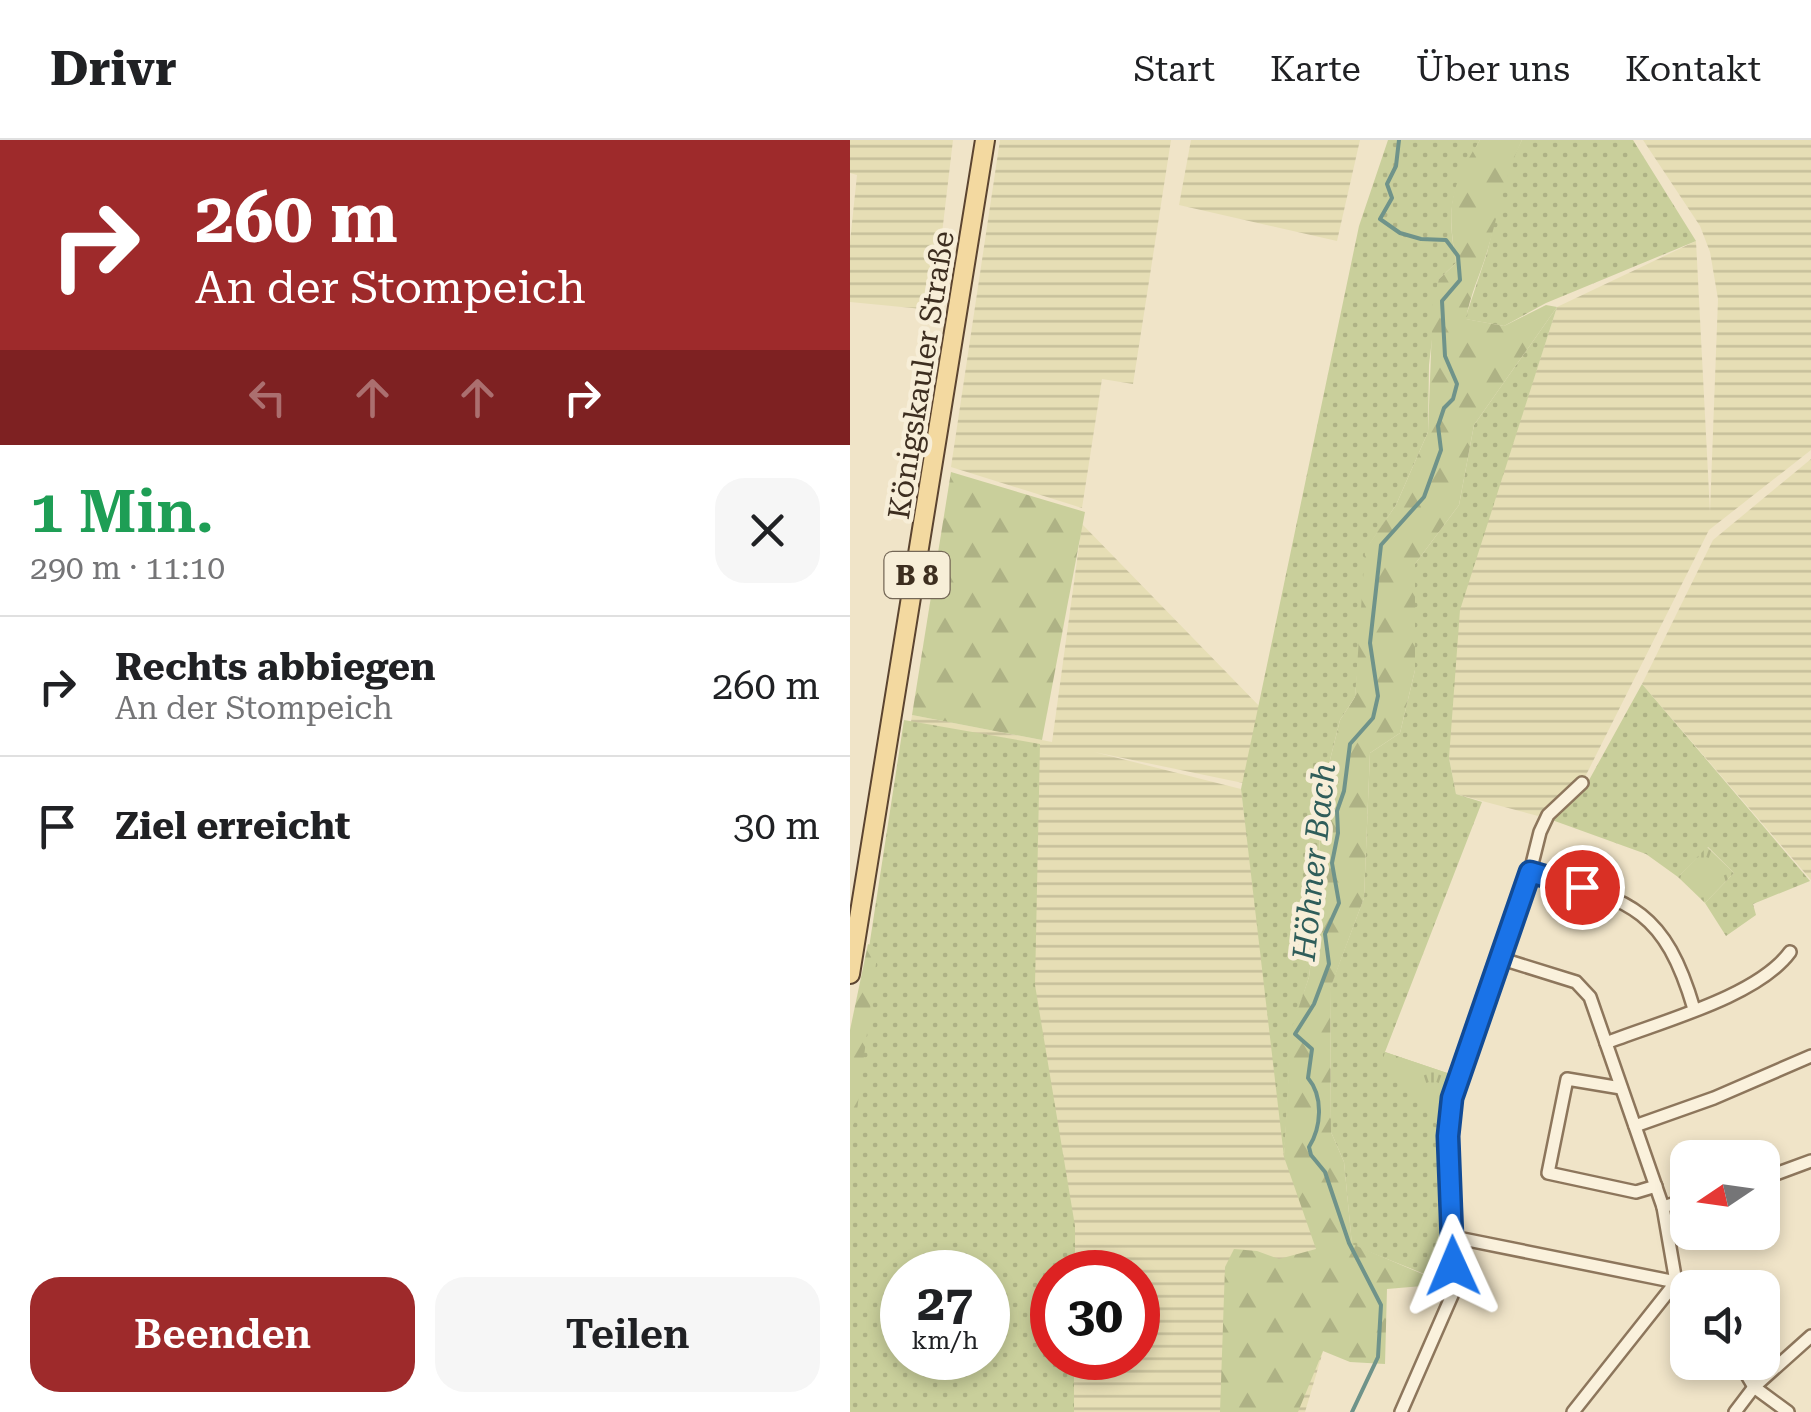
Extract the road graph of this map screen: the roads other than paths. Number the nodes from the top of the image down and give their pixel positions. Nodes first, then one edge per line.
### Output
1 (986, 140) edge
2 (1582, 783) dead end
3 (1530, 872) junction
4 (1790, 952) dead end
5 (1499, 958) junction
6 (850, 974) edge
7 (1694, 1009) junction
8 (1606, 1042) junction
9 (1811, 1056) edge
10 (1621, 1088) junction
11 (1634, 1126) junction
12 (1811, 1162) edge
13 (1780, 1172) edge
14 (1656, 1186) junction
15 (1670, 1205) edge
16 (1663, 1207) junction
17 (1453, 1237) junction
18 (1674, 1270) edge
19 (1670, 1281) edge
20 (1670, 1290) edge
21 (1811, 1336) edge
22 (1749, 1380) edge
23 (1754, 1388) junction
24 (1402, 1412) edge
25 (1574, 1412) edge
26 (1735, 1412) edge
27 (1788, 1412) edge

1 - 6 main road, Königskauler Straße / B 8
2 - 3 street
3 - 5 street
3 - 7 street
4 - 7 street
5 - 8 street
5 - 17 street
7 - 8 street
8 - 10 street
9 - 11 street
10 - 11 street
10 - 14 street
11 - 14 street
12 - 13 street
14 - 16 street
15 - 16 street
16 - 18 street
17 - 19 street
17 - 24 street
20 - 25 street
21 - 23 street
22 - 23 street
23 - 26 street
23 - 27 street

